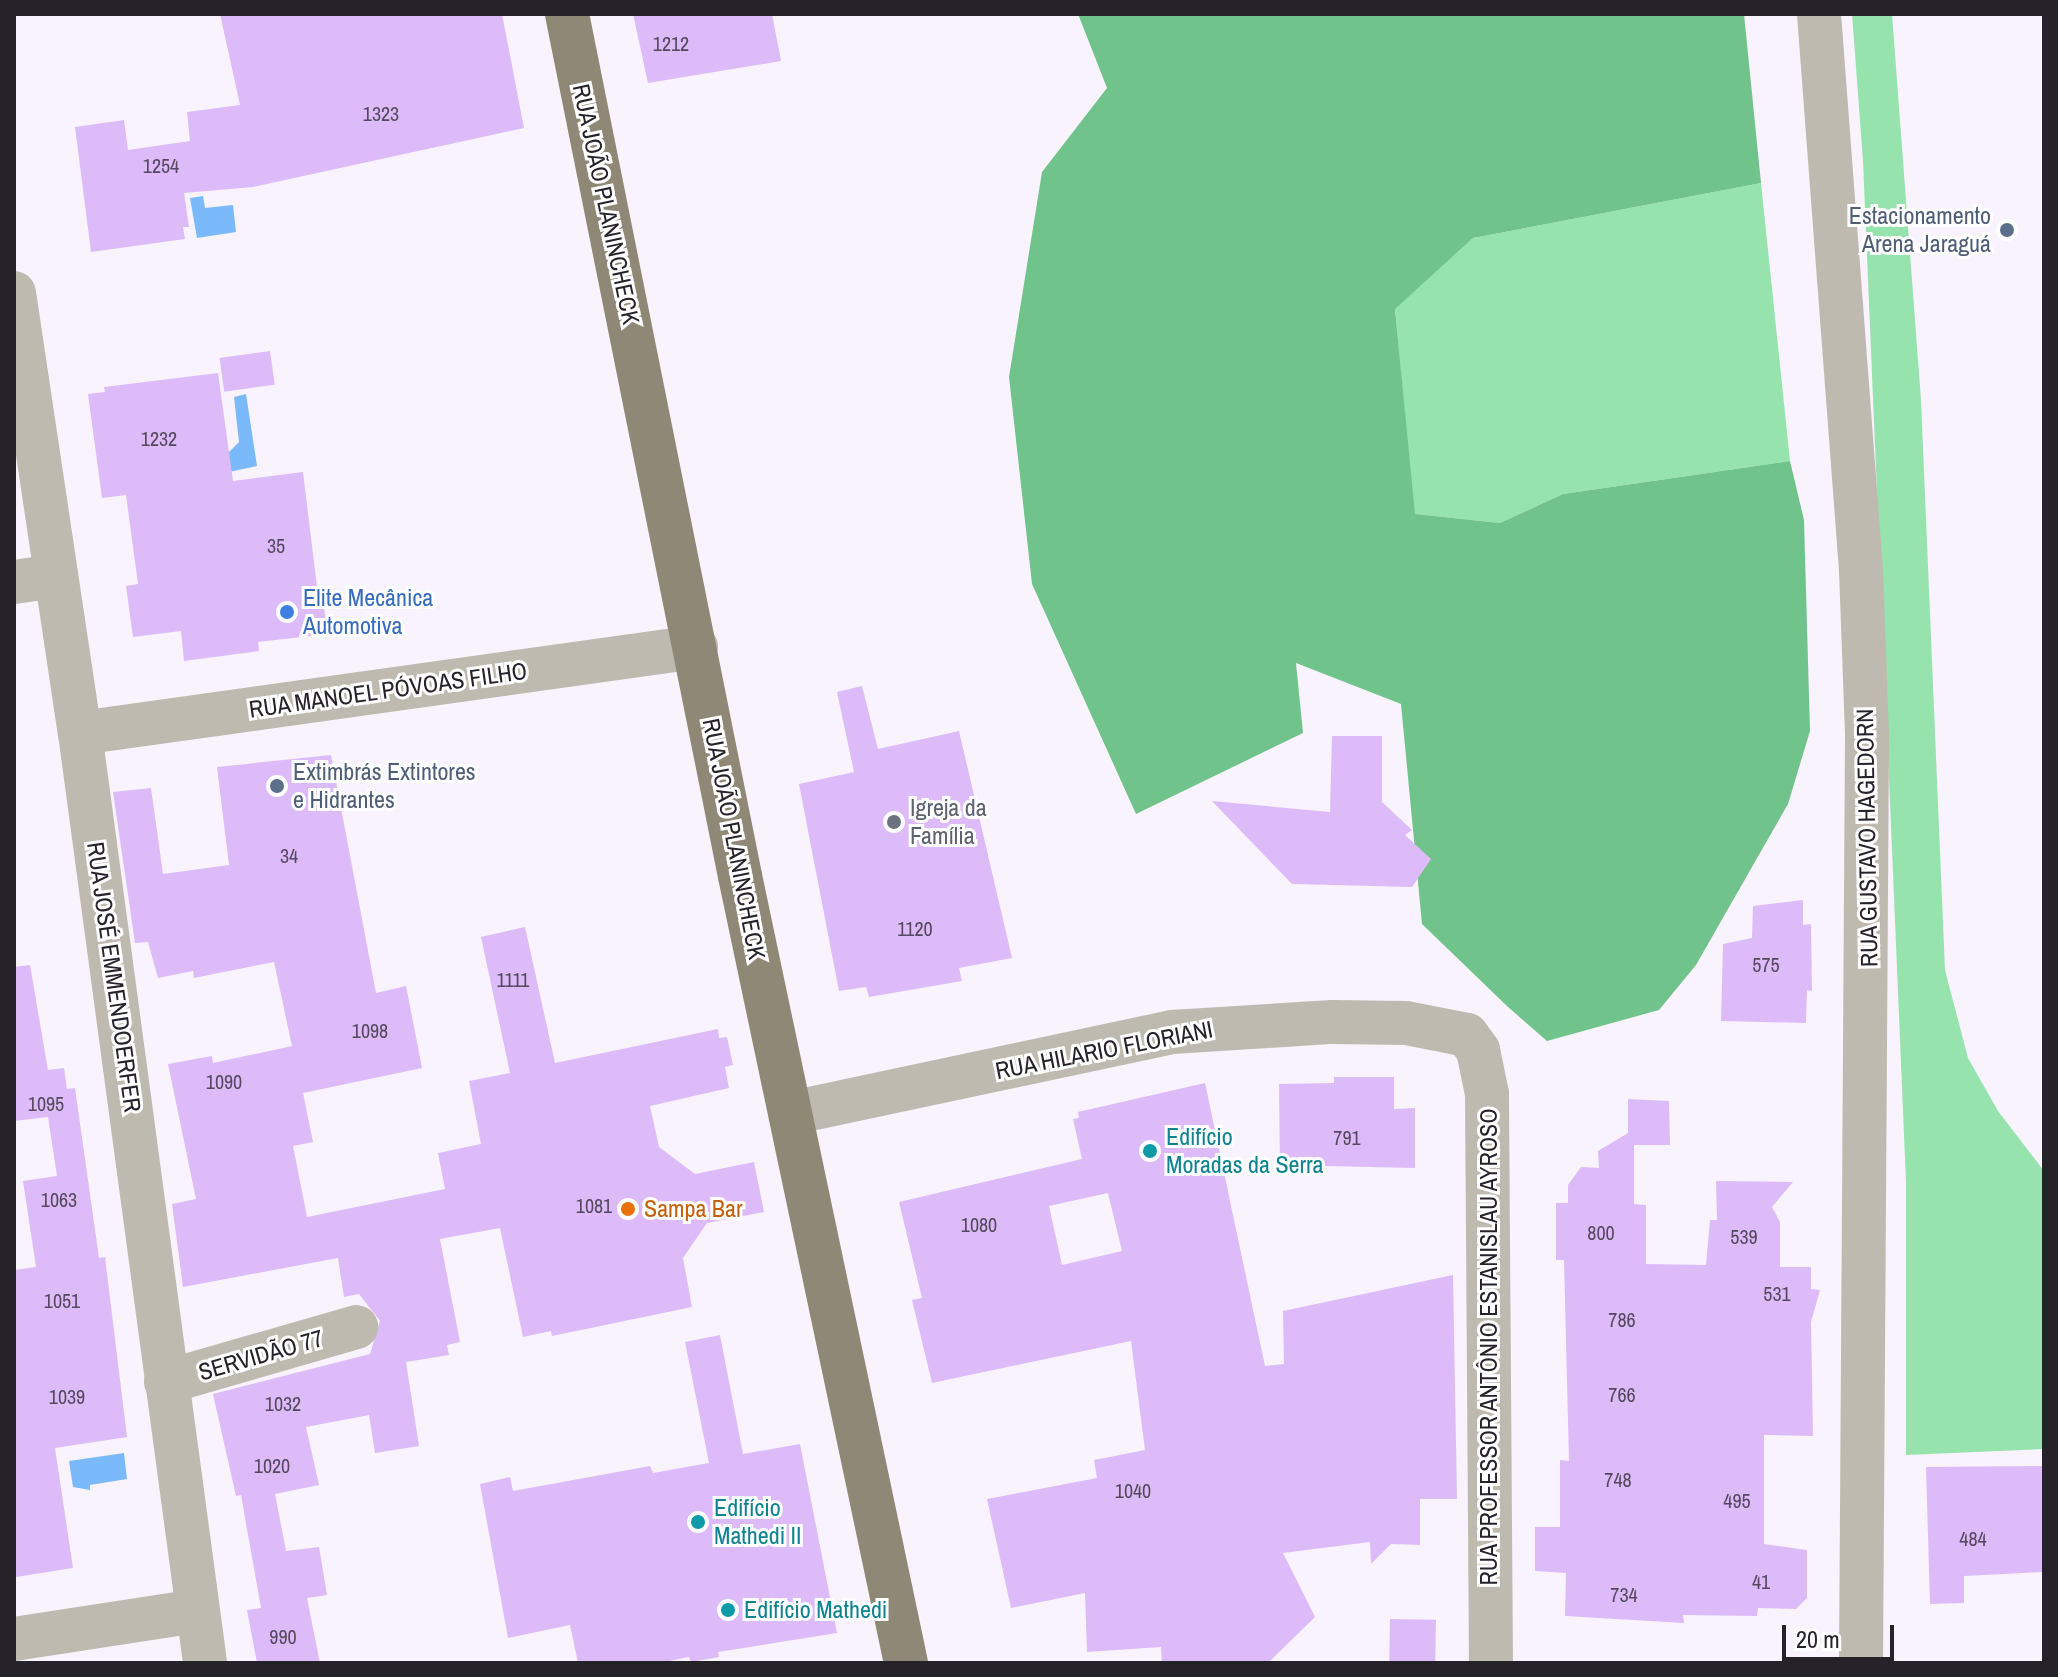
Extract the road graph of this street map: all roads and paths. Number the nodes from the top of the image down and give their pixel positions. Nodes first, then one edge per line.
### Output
1 (567, 14) edge
2 (1819, 14) edge
3 (14, 293) edge
4 (56, 576) junction
5 (14, 582) edge
6 (696, 647) junction
7 (80, 733) junction
8 (1467, 1035) joint
9 (791, 1113) junction
10 (356, 1327) dead end
11 (166, 1382) junction
12 (198, 1611) junction
13 (14, 1639) edge
14 (205, 1663) edge
15 (906, 1663) edge
16 (1491, 1663) edge
17 (1861, 1663) edge

1 - 6 main road, RUA JOÃO PLANINCHECK
2 - 17 street, RUA GUSTAVO HAGEDORN
3 - 4 street, RUA JOSÉ EMMENDOERFER
4 - 5 street
4 - 7 street, RUA JOSÉ EMMENDOERFER
6 - 7 street, RUA MANOEL PÓVOAS FILHO
6 - 9 main road, RUA JOÃO PLANINCHECK
7 - 11 street, RUA JOSÉ EMMENDOERFER
8 - 9 street, RUA HILARIO FLORIANI
8 - 16 street, RUA PROFESSOR ANTÔNIO ESTANISLAU AYROSO
9 - 15 main road, RUA JOÃO PLANINCHECK
10 - 11 street, SERVIDÃO 77
11 - 12 street, RUA JOSÉ EMMENDOERFER
12 - 13 street
12 - 14 street, RUA JOSÉ EMMENDOERFER

